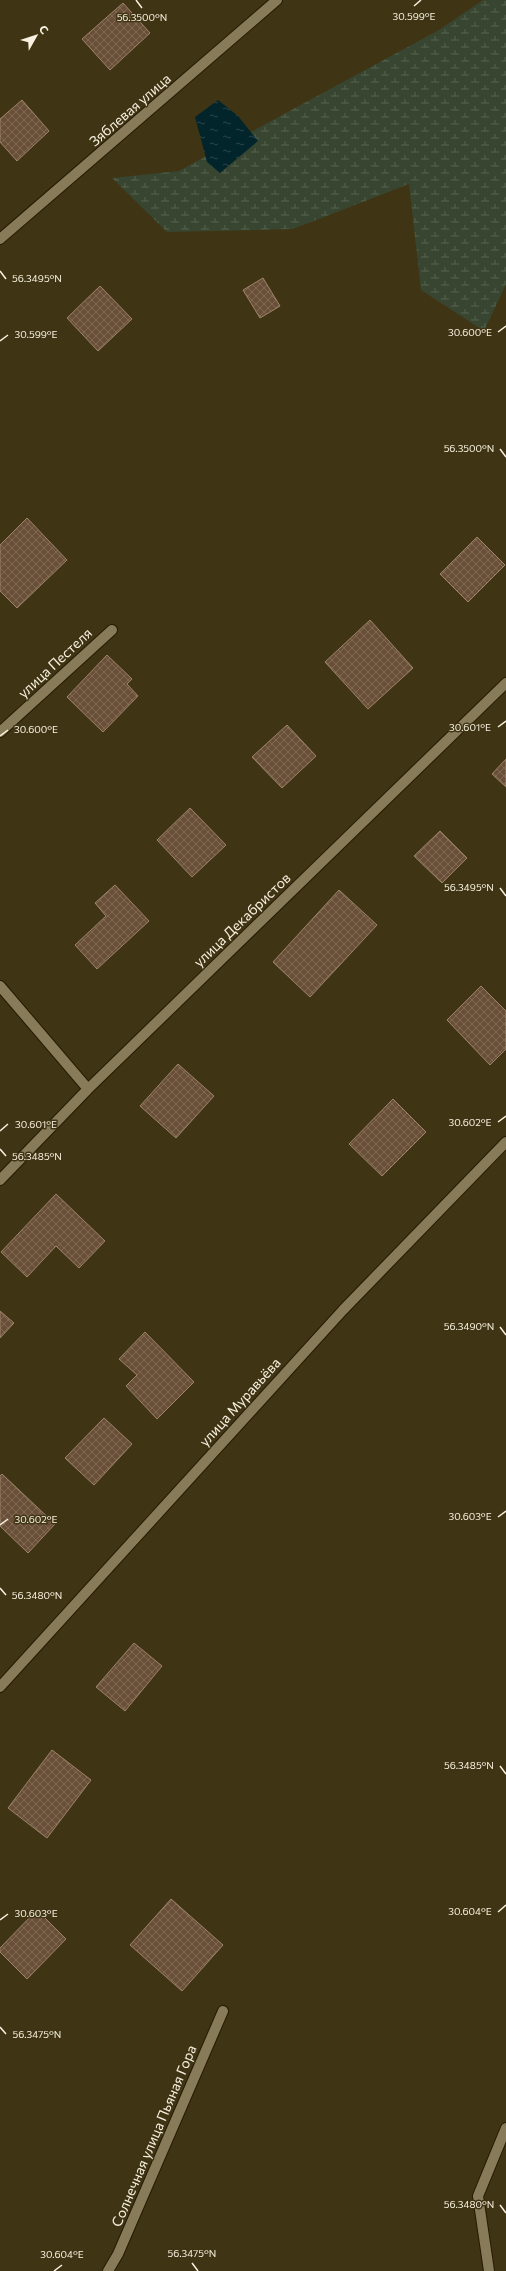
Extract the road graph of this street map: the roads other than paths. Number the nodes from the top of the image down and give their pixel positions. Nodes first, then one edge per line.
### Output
1 (277, 0) edge
2 (0, 239) edge
3 (112, 630) dead end
4 (506, 683) edge
5 (0, 732) edge
6 (0, 986) edge
7 (88, 1089) junction
8 (506, 1142) edge
9 (0, 1180) edge
10 (0, 1687) edge
11 (223, 2010) dead end
12 (506, 2128) edge
13 (108, 2271) edge
14 (489, 2271) edge

1 - 2 street, Зяблевая улица
3 - 5 street, улица Пестеля
4 - 7 street, улица Декабристов
6 - 7 street
7 - 9 street, улица Декабристов
8 - 10 street, улица Муравьёва
11 - 13 street, Солнечная улица Пьяная Гора
12 - 14 street

